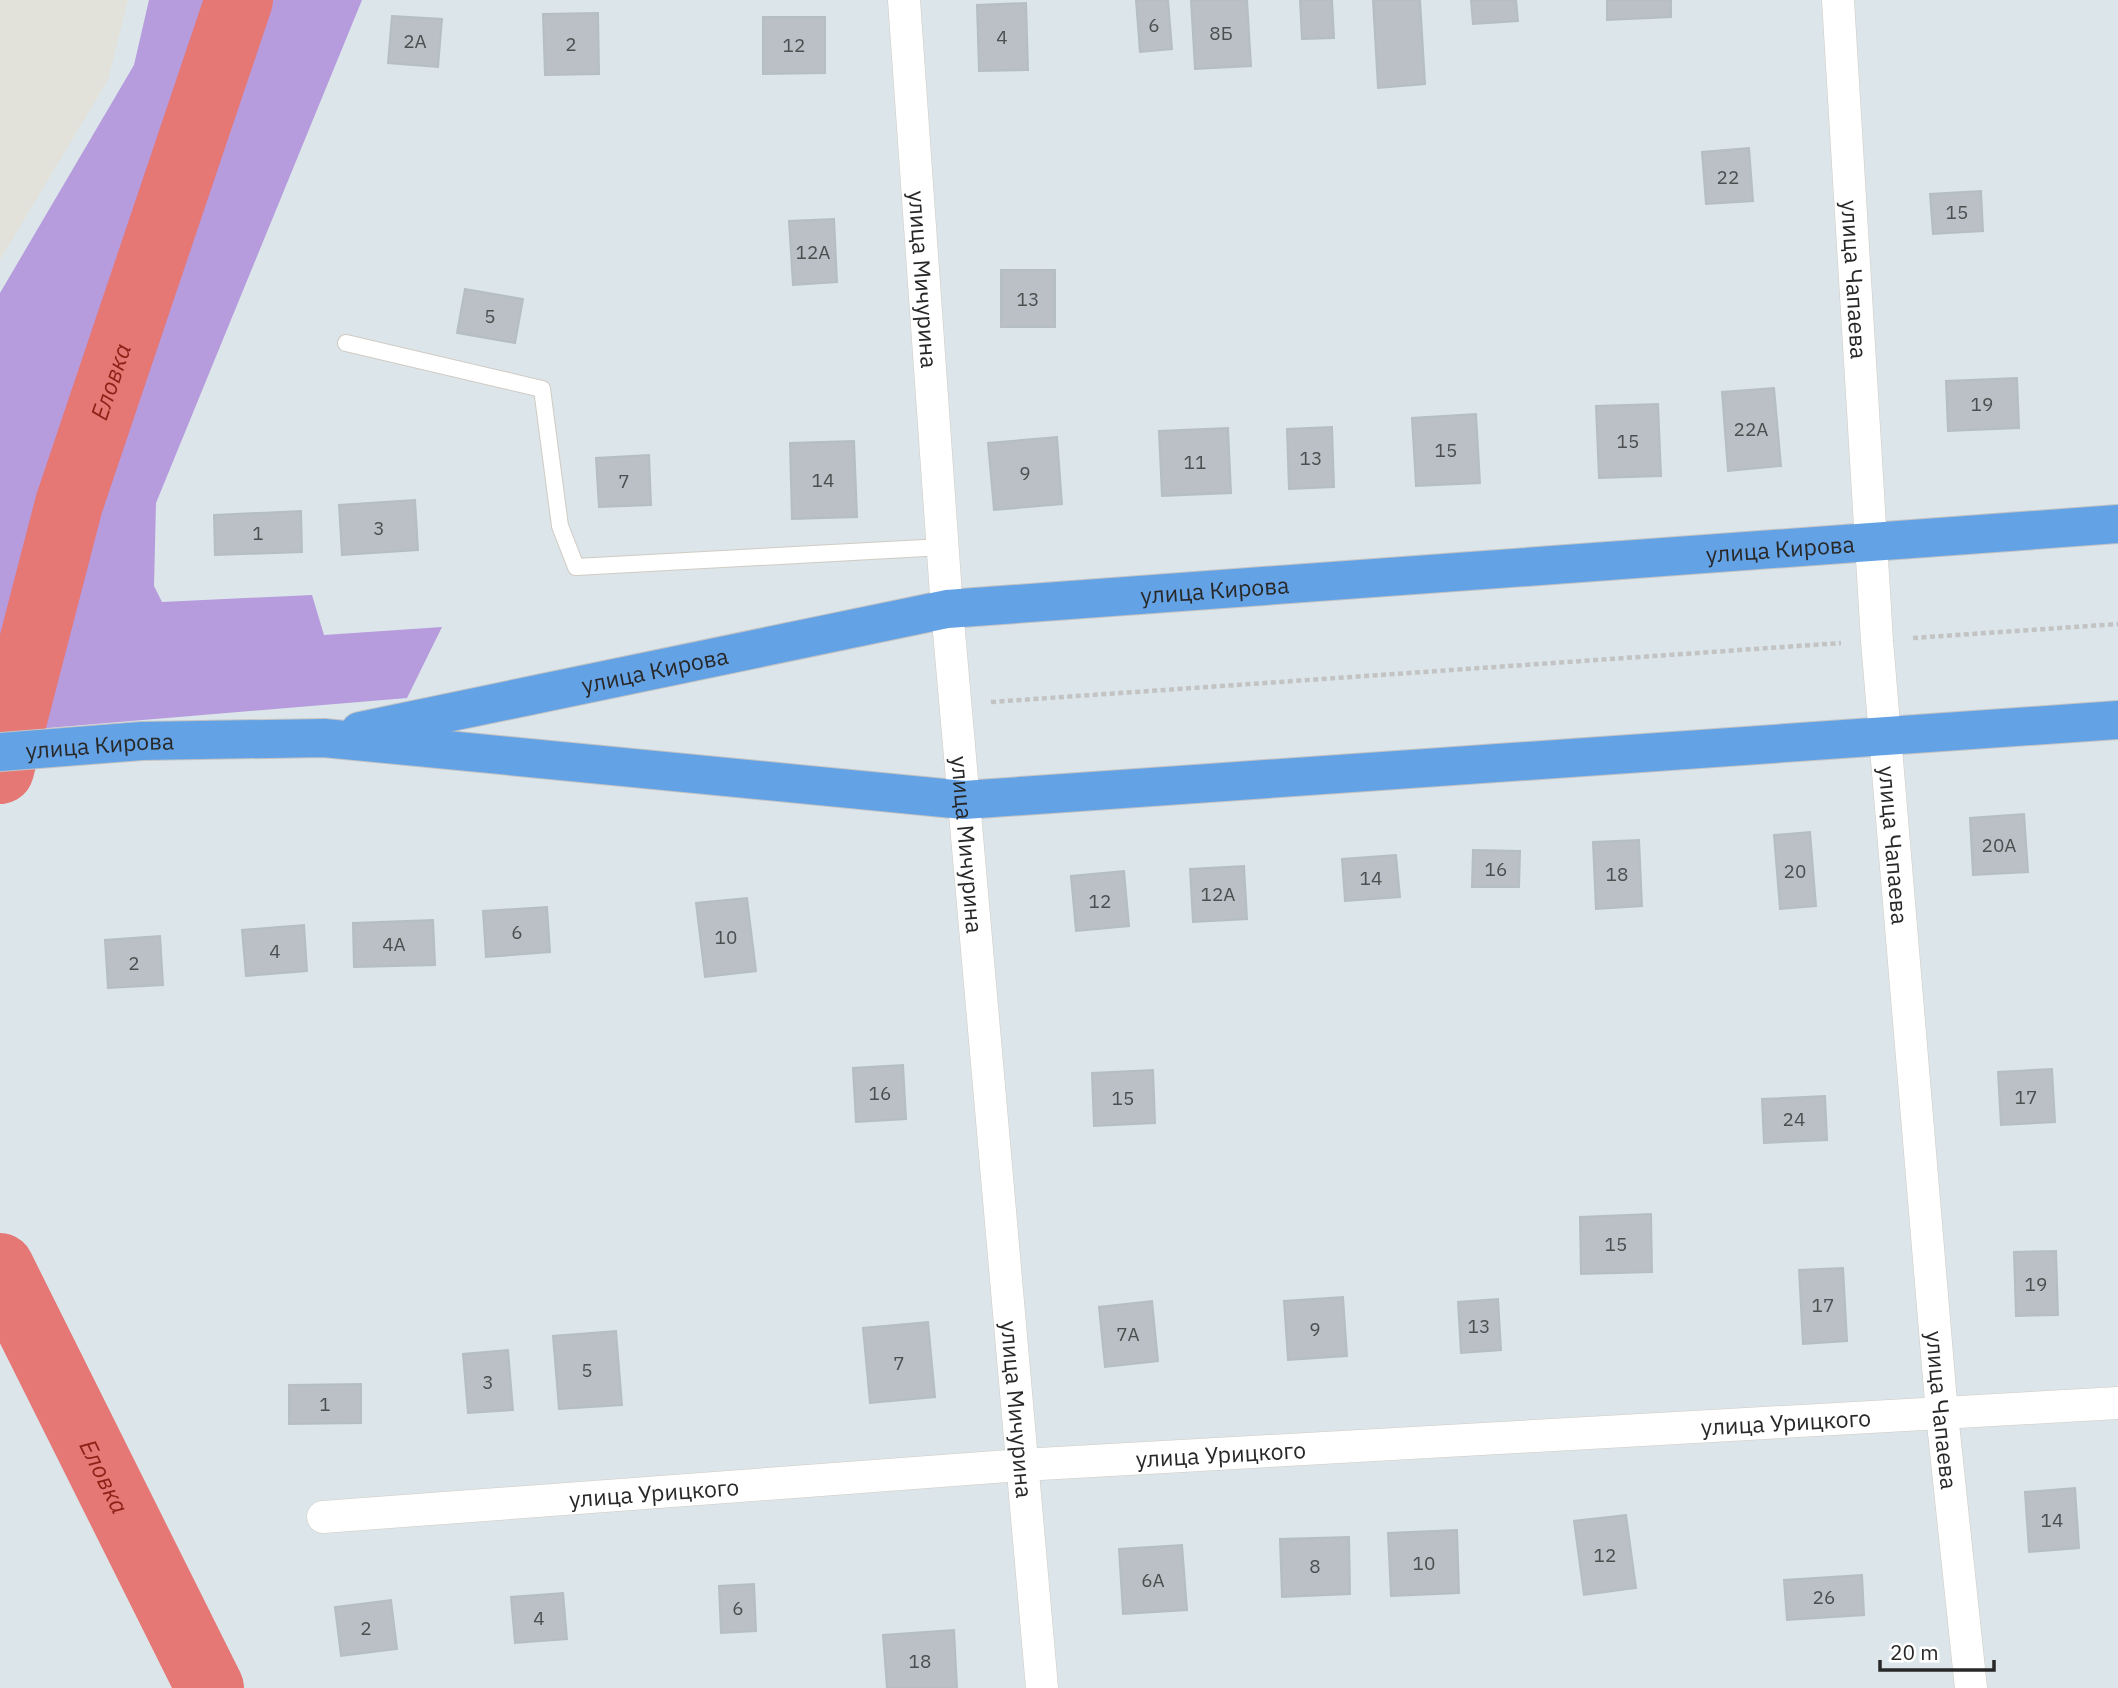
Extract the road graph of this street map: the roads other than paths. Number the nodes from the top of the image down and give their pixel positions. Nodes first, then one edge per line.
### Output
1 (904, 0) edge
2 (1838, 0) edge
3 (346, 343) dead end
4 (2118, 524) edge
5 (1871, 541) junction
6 (943, 547) junction
7 (947, 609) junction
8 (2118, 720) edge
9 (1885, 736) junction
10 (324, 738) junction
11 (0, 752) edge
12 (964, 800) junction
13 (2118, 1403) edge
14 (1942, 1414) junction
15 (1022, 1465) junction
16 (323, 1517) dead end
17 (1042, 1688) edge
18 (1971, 1688) edge

1 - 6 street, улица Мичурина
2 - 5 street, улица Чапаева
3 - 6 lane
4 - 5 main road, улица Кирова
5 - 7 main road, улица Кирова
5 - 9 street, улица Чапаева
6 - 7 street, улица Мичурина
7 - 10 main road, улица Кирова
7 - 12 street, улица Мичурина
8 - 9 main road, улица Кирова
9 - 12 main road, улица Кирова
9 - 14 street, улица Чапаева
10 - 11 main road, улица Кирова
10 - 12 main road, улица Кирова
12 - 15 street, улица Мичурина
13 - 14 street, улица Урицкого
14 - 15 street, улица Урицкого
14 - 18 street, улица Чапаева
15 - 16 street, улица Урицкого
15 - 17 street, улица Мичурина

